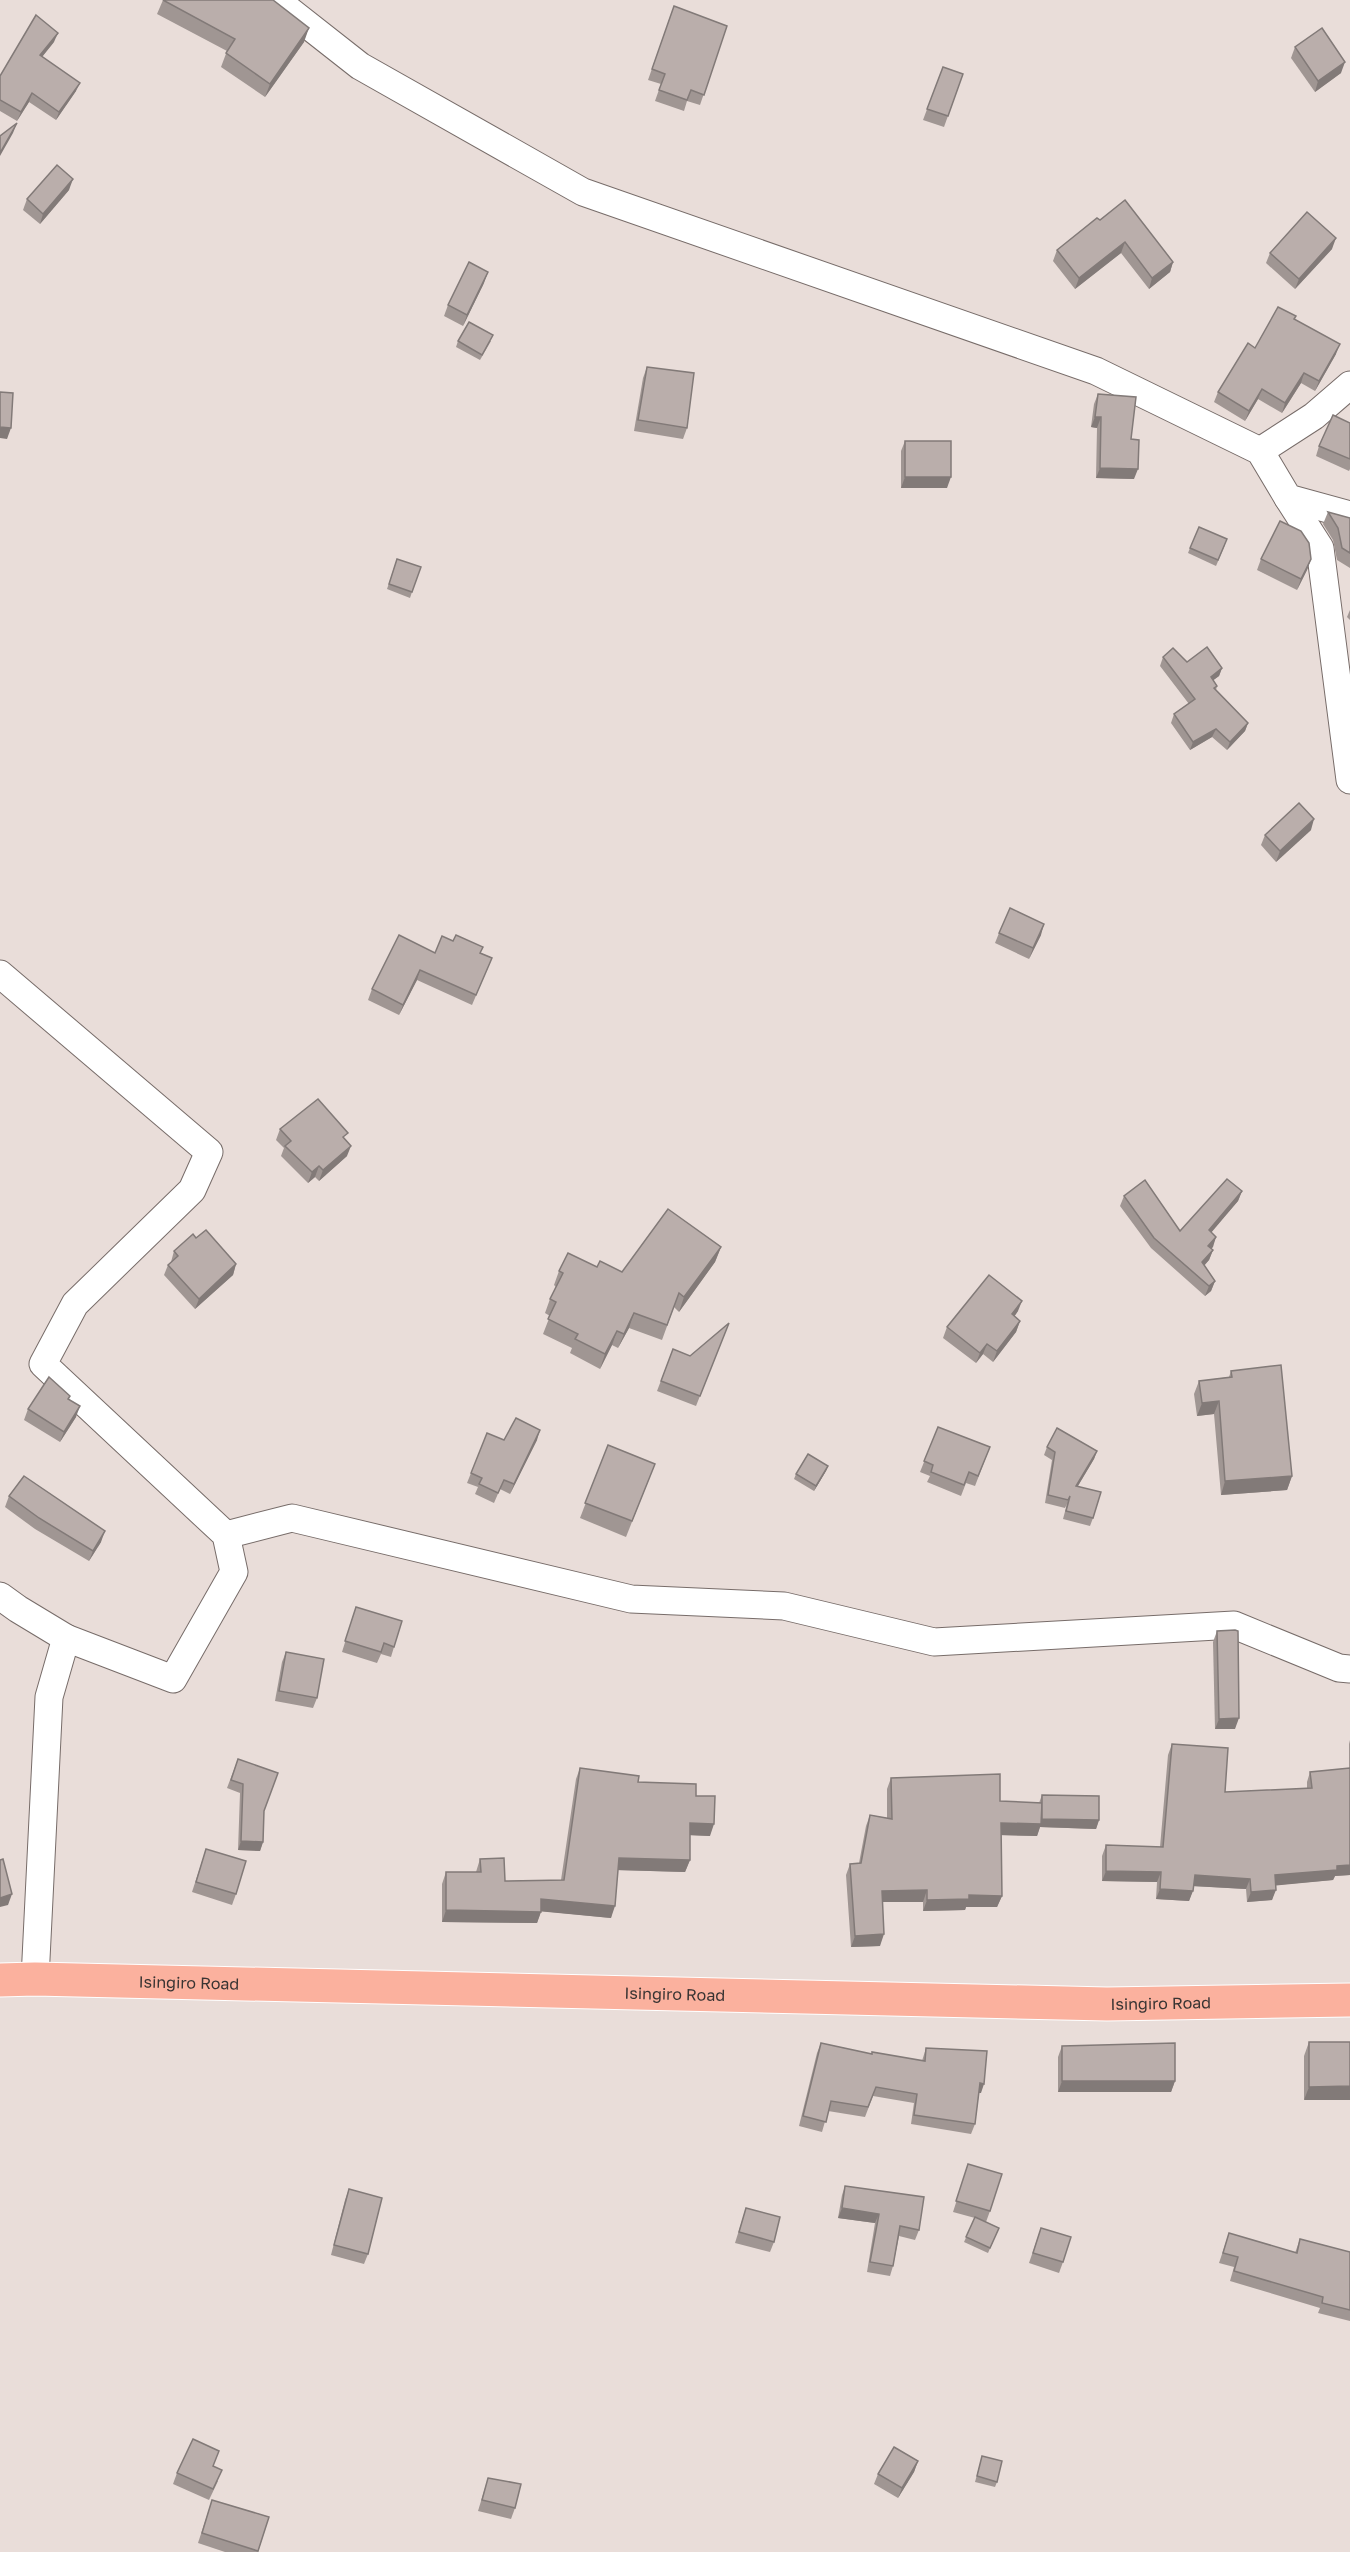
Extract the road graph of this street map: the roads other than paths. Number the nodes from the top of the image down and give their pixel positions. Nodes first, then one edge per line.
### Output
1 (276, 0) edge
2 (1350, 385) edge
3 (1260, 451) junction
4 (1288, 498) junction
5 (1350, 515) edge
6 (1350, 780) edge
7 (0, 974) edge
8 (226, 1536) junction
9 (0, 1596) edge
10 (66, 1638) junction
11 (1350, 1669) edge
12 (35, 1979) junction
13 (0, 1980) edge
14 (1350, 2000) edge

1 - 3 street
2 - 3 street
3 - 4 street
4 - 5 street
4 - 6 street
7 - 8 street
8 - 10 street
8 - 11 street
9 - 10 street
10 - 12 street
12 - 13 main road, Isingiro Road
12 - 14 main road, Isingiro Road

